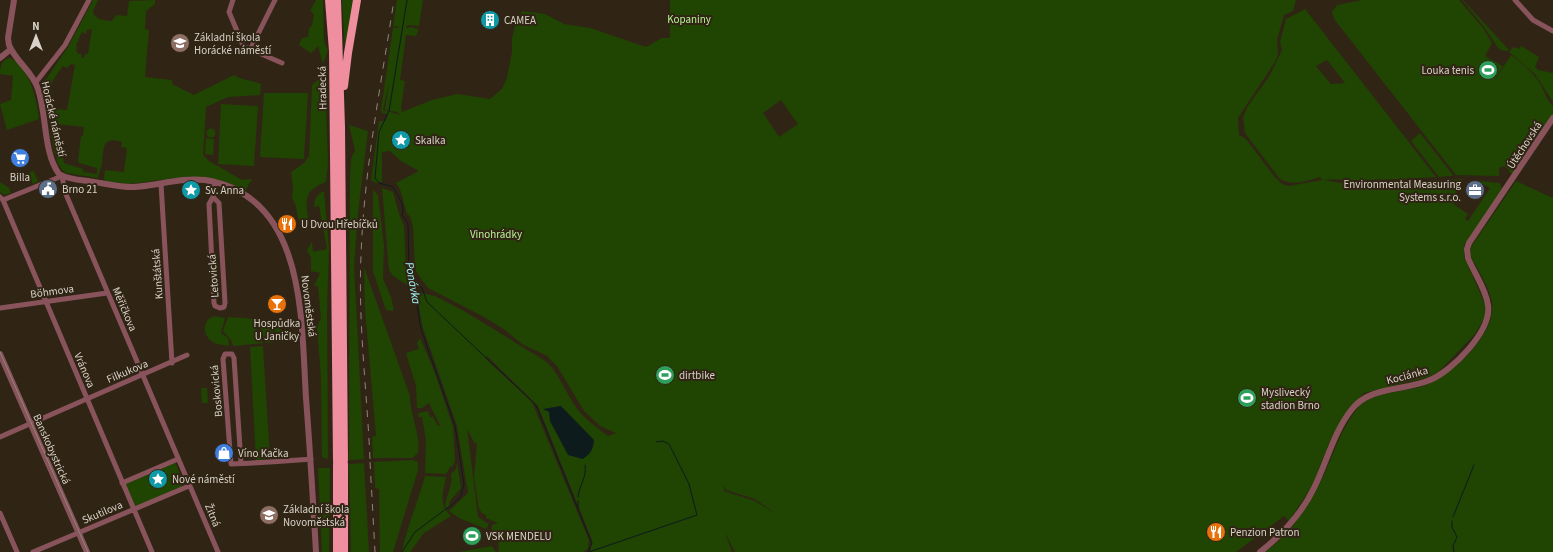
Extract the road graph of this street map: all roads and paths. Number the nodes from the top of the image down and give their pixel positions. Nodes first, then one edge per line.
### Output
1 (14, 0) edge
2 (89, 0) edge
3 (233, 0) edge
4 (276, 0) edge
5 (329, 0) edge
6 (337, 0) edge
7 (357, 0) edge
8 (1515, 0) edge
9 (1553, 31) edge
10 (251, 48) junction
11 (10, 49) junction
12 (0, 58) edge
13 (282, 63) dead end
14 (36, 82) junction
15 (1553, 118) edge
16 (341, 127) junction
17 (62, 176) junction
18 (338, 176) junction
19 (215, 182) junction
20 (1511, 182) joint
21 (161, 184) junction
22 (213, 197) junction
23 (2, 198) edge
24 (108, 293) junction
25 (46, 302) junction
26 (0, 308) edge
27 (187, 355) dead end
28 (0, 356) edge
29 (172, 363) junction
30 (143, 375) junction
31 (87, 399) junction
32 (30, 423) junction
33 (0, 437) edge
34 (178, 459) junction
35 (311, 459) junction
36 (340, 462) junction
37 (241, 463) junction
38 (122, 483) junction
39 (190, 486) junction
40 (133, 510) junction
41 (0, 513) edge
42 (78, 533) junction
43 (17, 552) edge
44 (33, 552) edge
45 (87, 552) edge
46 (152, 552) edge
47 (218, 552) edge
48 (316, 552) edge
49 (337, 552) edge
50 (344, 552) edge
51 (1260, 552) edge

1 - 11 street
2 - 14 street
3 - 10 street
4 - 10 street
5 - 18 highway, Hradecká
6 - 16 highway, Hradecká
7 - 16 highway
8 - 9 street
10 - 13 street
11 - 12 street
11 - 14 street, Horácké náměstí
14 - 17 street, Horácké náměstí
15 - 20 street, Útěchovská
16 - 18 highway, Hradecká
17 - 21 street, Novoměstská
17 - 23 street
17 - 24 street, Měřičkova
18 - 36 highway
19 - 21 street, Novoměstská
19 - 22 street, Letovická
19 - 35 street, Novoměstská
20 - 51 street, Kociánka
21 - 29 street, Kunštátská
22 - 22 street, Letovická
23 - 25 street, Vránova
24 - 25 street, Böhmova
24 - 30 street, Měřičkova
25 - 26 street, Böhmova
25 - 31 street, Vránova
27 - 29 street, Filkukova
28 - 32 street, Banskobystrická
29 - 30 street, Filkukova
30 - 31 street, Filkukova
30 - 34 street, Měřičkova
31 - 32 street, Filkukova
31 - 38 street, Vránova
32 - 33 street, Filkukova
32 - 42 street, Banskobystrická
34 - 38 street
34 - 39 street
35 - 37 street, Boskovická
35 - 48 street, Novoměstská
36 - 49 highway
36 - 50 highway
37 - 37 street, Boskovická
38 - 40 street, Vránova
39 - 40 street
39 - 47 street, Žitná
40 - 42 street, Skutilova
40 - 46 street, Vránova
41 - 43 street
42 - 44 street, Skutilova
42 - 45 street, Banskobystrická

